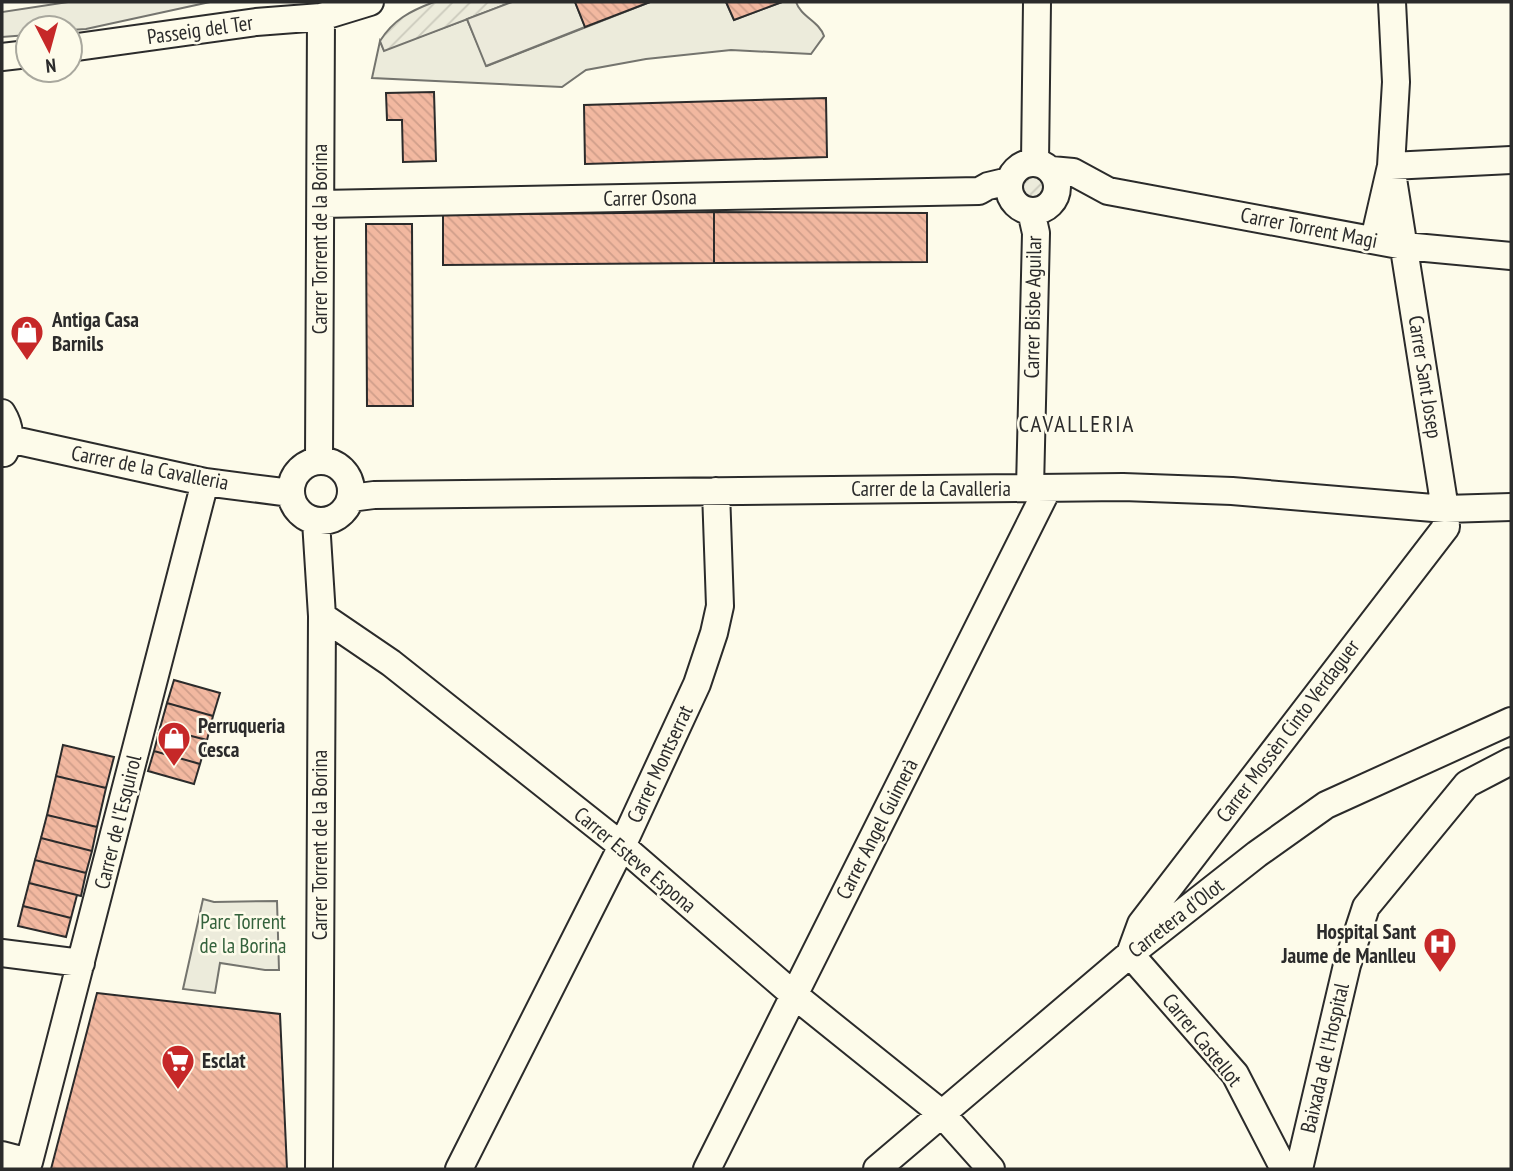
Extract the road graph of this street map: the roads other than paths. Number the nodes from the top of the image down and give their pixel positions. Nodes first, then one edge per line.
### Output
1 (370, 2) edge
2 (1037, 2) edge
3 (1392, 2) edge
4 (321, 17) junction
5 (84, 46) edge
6 (1511, 160) edge
7 (1043, 166) junction
8 (1391, 166) junction
9 (1108, 191) junction
10 (1027, 199) junction
11 (321, 204) junction
12 (1374, 240) junction
13 (1404, 246) junction
14 (1511, 256) edge
15 (2, 406) edge
16 (2, 413) edge
17 (5, 447) edge
18 (319, 461) junction
19 (205, 482) junction
20 (1039, 488) junction
21 (716, 491) junction
22 (291, 493) junction
23 (351, 498) junction
24 (1511, 507) edge
25 (1446, 509) junction
26 (317, 521) junction
27 (322, 616) junction
28 (1511, 721) edge
29 (1511, 761) edge
30 (622, 846) junction
31 (2, 953) edge
32 (1130, 954) junction
33 (81, 963) junction
34 (794, 995) junction
35 (942, 1113) junction
36 (13, 1161) edge
37 (318, 1169) edge
38 (459, 1169) edge
39 (707, 1169) edge
40 (877, 1169) edge
41 (991, 1169) edge
42 (1284, 1169) edge
43 (1299, 1169) edge

1 - 4 street, Passeig del Ter
2 - 7 street
3 - 8 street
4 - 5 street, Passeig del Ter
4 - 11 street, Carrer Torrent de la Borina
6 - 8 street
7 - 9 street, Carrer Torrent Magi
7 - 10 street
7 - 10 street, Carrer Bisbe Aguilar
8 - 12 street
8 - 13 street, Carrer Sant Josep
9 - 10 street, Carrer Torrent Magi
9 - 12 street, Carrer Torrent Magi
10 - 11 street, Carrer Osona
10 - 20 street, Carrer Bisbe Aguilar
11 - 18 street, Carrer Torrent de la Borina
12 - 13 street, Carrer Torrent Magi
13 - 14 street, Carrer Torrent Magi
13 - 25 street, Carrer Sant Josep
15 - 16 street
16 - 17 street
17 - 19 street, Carrer de la Cavalleria
18 - 22 street
18 - 23 street
19 - 22 street, Carrer de la Cavalleria
19 - 33 street, Carrer de l'Esquirol
20 - 21 street, Carrer de la Cavalleria
20 - 25 street, Carrer de la Cavalleria
20 - 34 street, Carrer Angel Guimerà
21 - 23 street, Carrer de la Cavalleria
21 - 30 street, Carrer Montserrat
22 - 26 street
23 - 26 street
24 - 25 street, Carrer de la Cavalleria
25 - 32 street, Carrer Mossèn Cinto Verdaguer
26 - 27 street, Carrer Torrent de la Borina
27 - 30 street, Carrer Esteve Espona
27 - 37 street, Carrer Torrent de la Borina
28 - 32 street, Carretera d'Olot
29 - 43 street, Baixada de l'Hospital
30 - 34 street, Carrer Esteve Espona
30 - 38 street, Carrer Montserrat
31 - 33 street
32 - 35 street, Carretera d'Olot
32 - 42 street, Carrer Castellot
33 - 36 street, Carrer de l'Esquirol
34 - 35 street, Carrer Esteve Espona
34 - 39 street, Carrer Angel Guimerà
35 - 40 street, Carretera d'Olot
35 - 41 street, Carrer Esteve Espona

